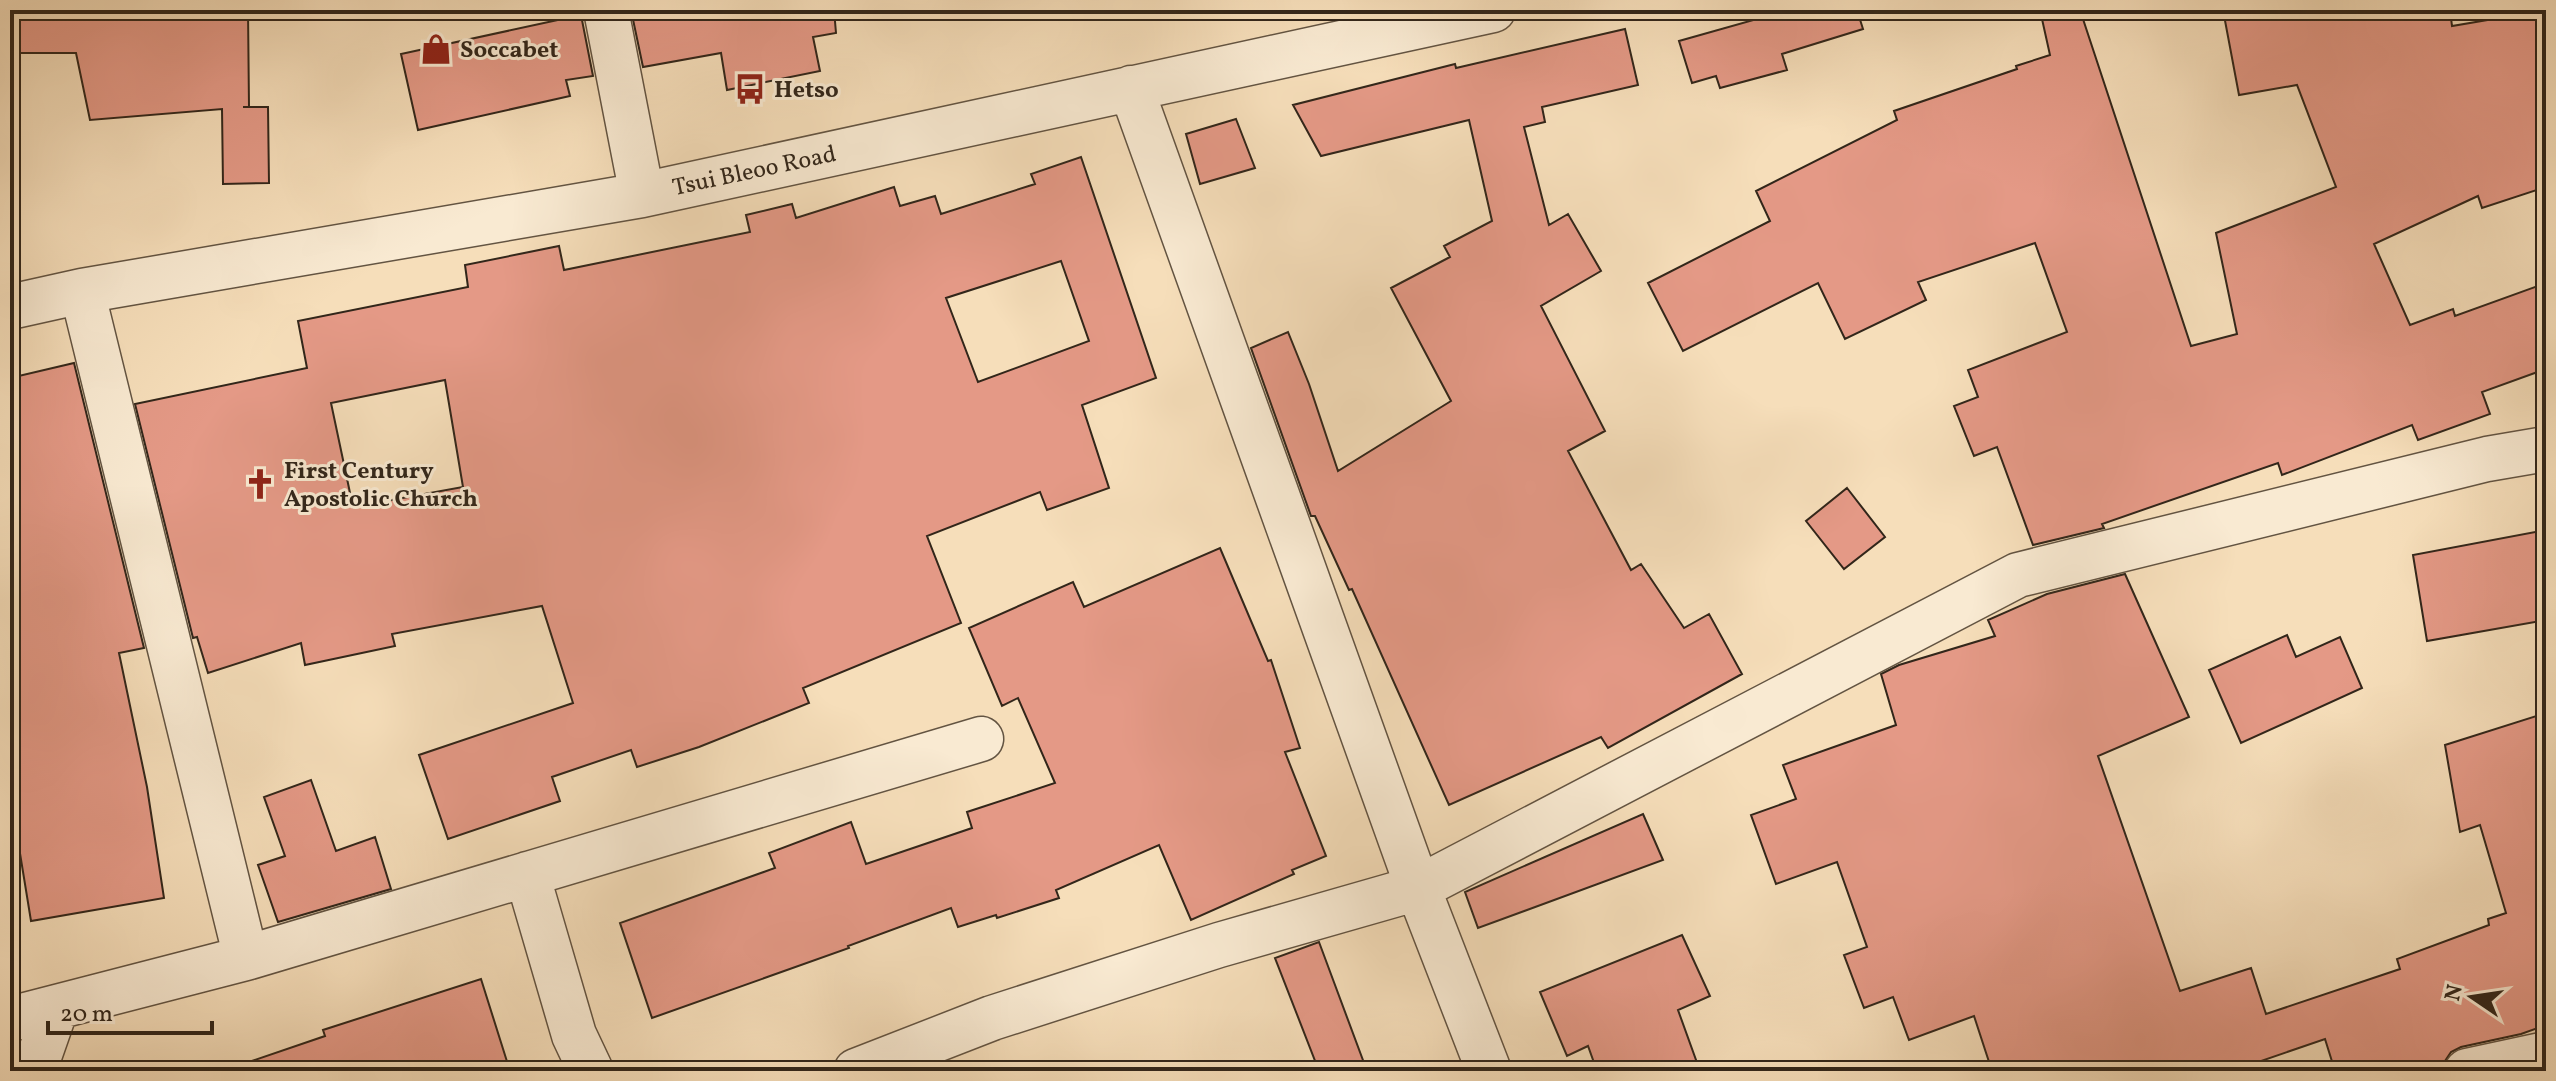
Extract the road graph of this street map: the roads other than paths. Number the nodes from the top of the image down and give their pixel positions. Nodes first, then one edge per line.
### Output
1 (606, 10) edge
2 (1493, 10) edge
3 (1131, 88) junction
4 (642, 195) junction
5 (82, 291) junction
6 (10, 307) edge
7 (2546, 449) edge
8 (981, 739) dead end
9 (527, 874) junction
10 (1418, 888) junction
11 (246, 958) junction
12 (56, 1008) junction
13 (10, 1019) edge
14 (2546, 1054) edge
15 (34, 1071) edge
16 (591, 1071) edge
17 (856, 1071) edge
18 (1489, 1071) edge
19 (2467, 1071) edge

1 - 4 street
2 - 3 street, Tsui Bleoo Road
3 - 4 street, Tsui Bleoo Road
3 - 10 street
4 - 5 street, Tsui Bleoo Road
5 - 6 street, Tsui Bleoo Road
5 - 11 street
7 - 10 street
8 - 9 street
9 - 11 street
9 - 16 street
10 - 17 street
10 - 18 street
11 - 12 street
12 - 13 street
12 - 15 street
14 - 19 street

